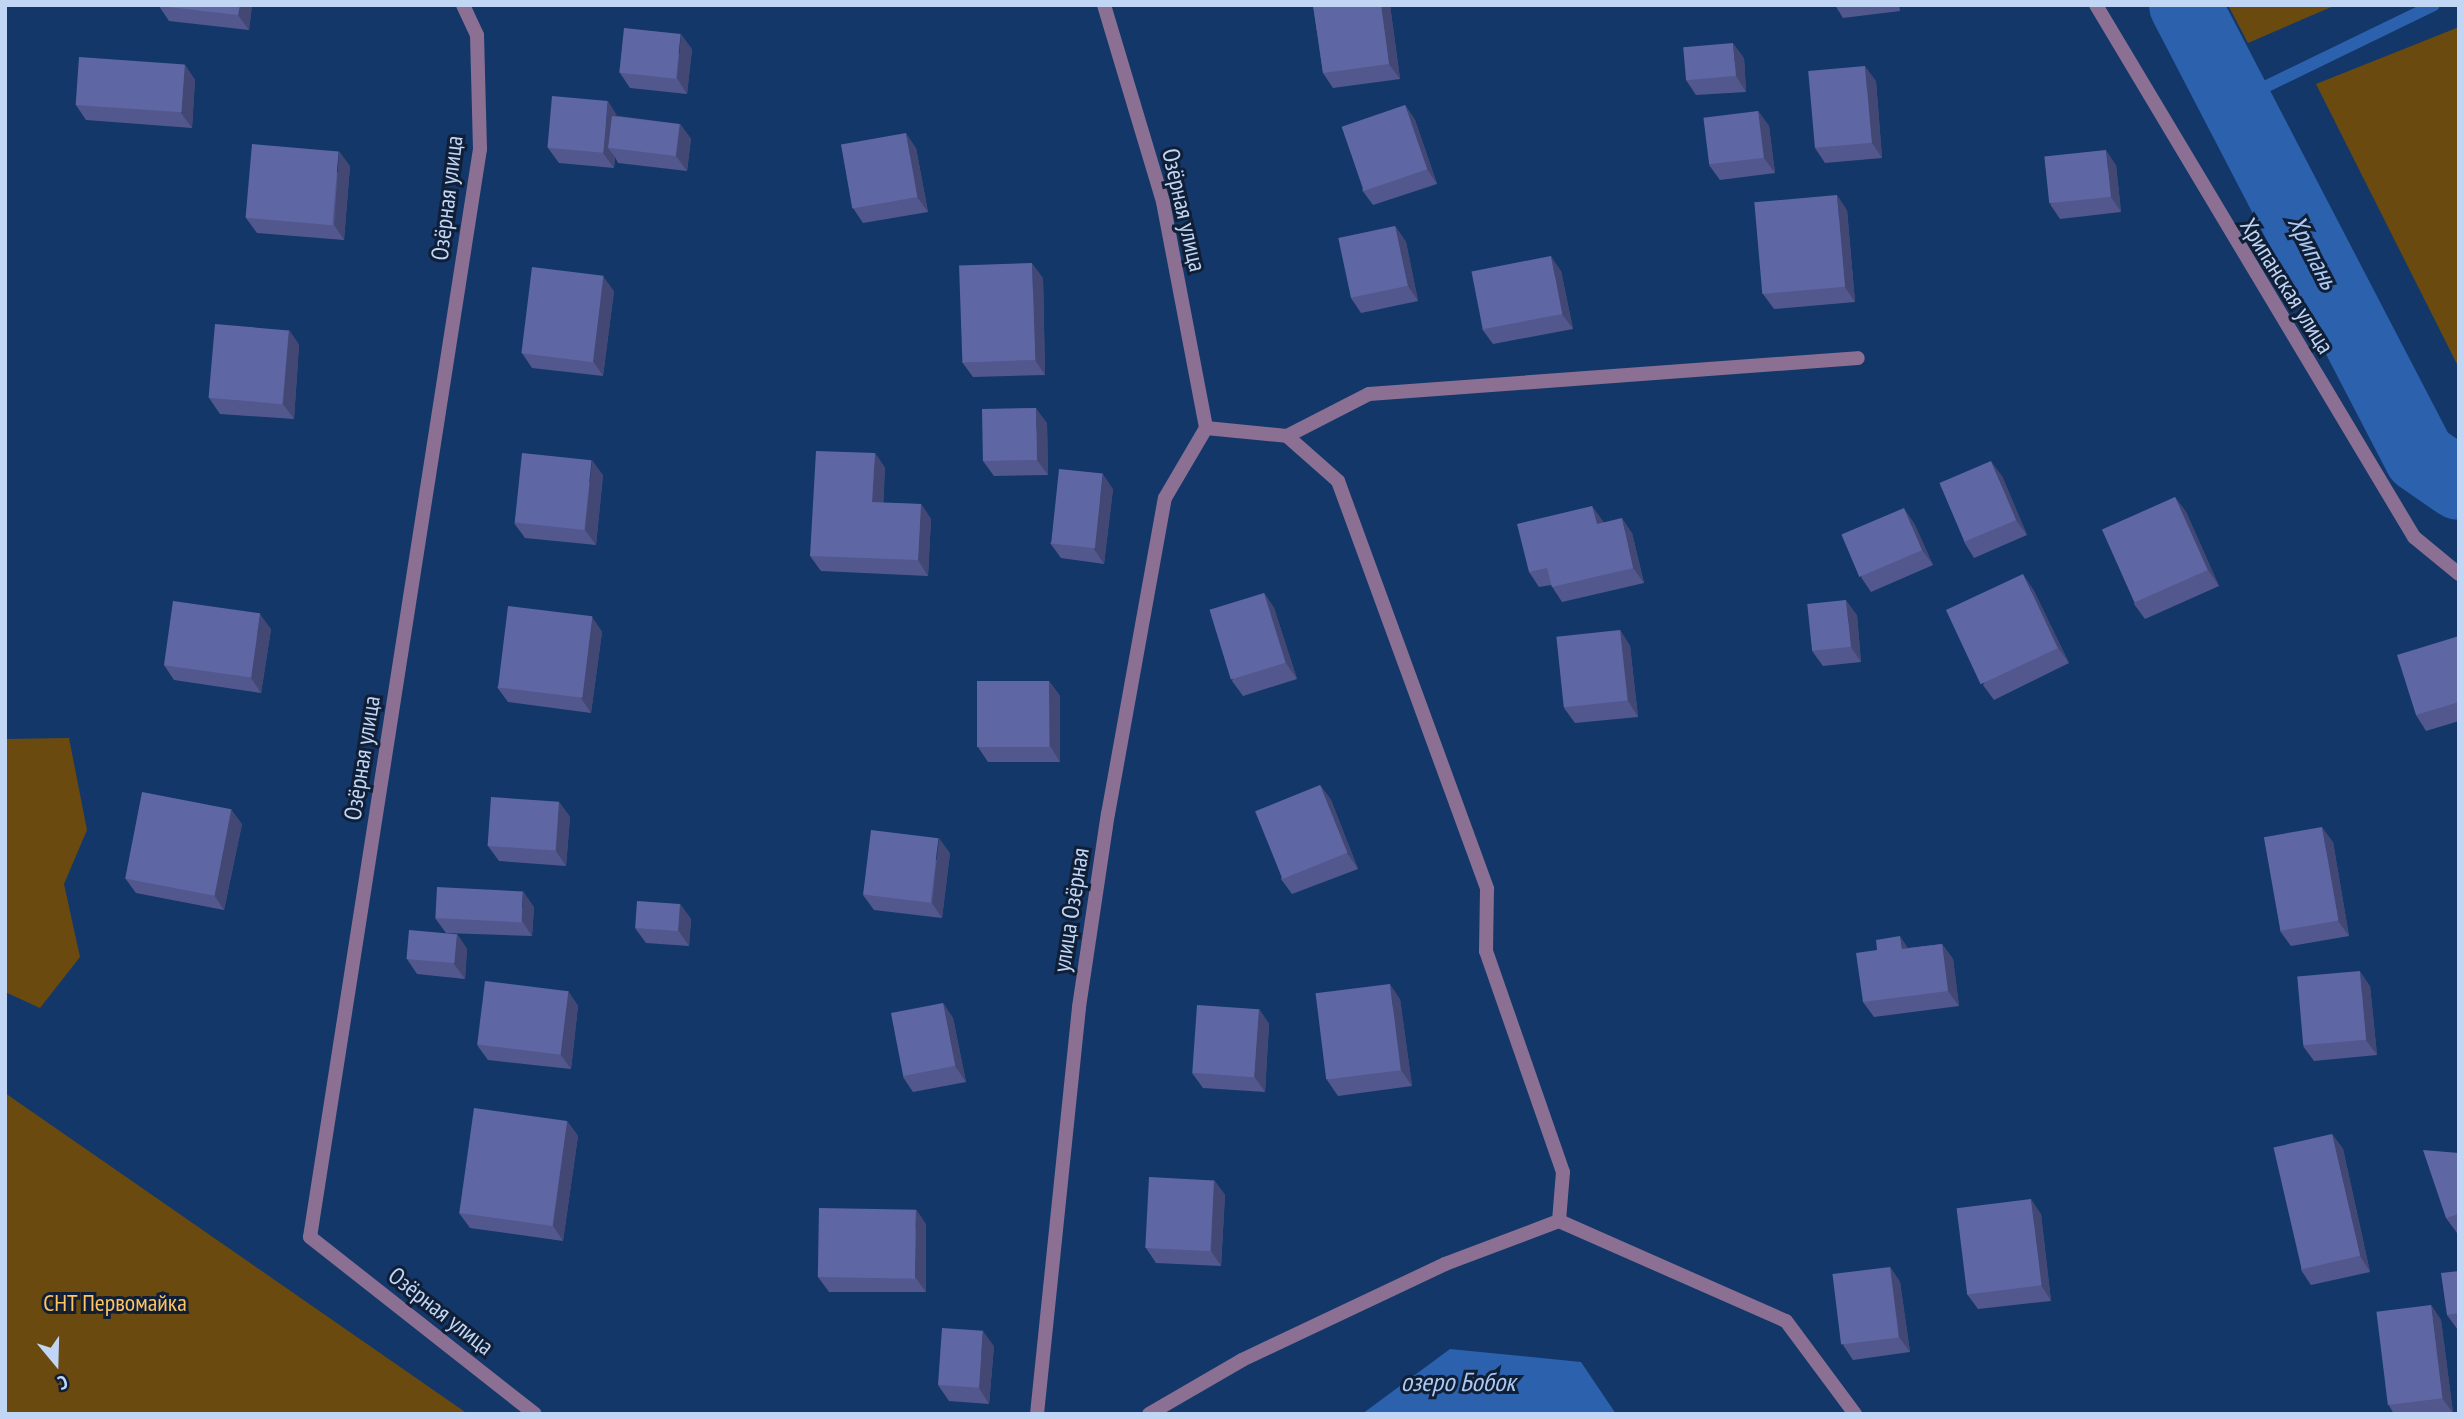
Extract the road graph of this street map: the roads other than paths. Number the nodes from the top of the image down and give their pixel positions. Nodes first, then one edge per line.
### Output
1 (463, 5) edge
2 (1104, 5) edge
3 (2096, 5) edge
4 (1858, 358) dead end
5 (1206, 428) junction
6 (1287, 436) junction
7 (2459, 574) edge
8 (1559, 1221) junction
9 (535, 1414) edge
10 (1037, 1414) edge
11 (1149, 1414) edge
12 (1854, 1414) edge

1 - 9 street, Озёрная улица
2 - 5 street, Озёрная улица
3 - 7 street, Хрипанская улица
4 - 6 street
5 - 6 street
5 - 10 street, улица Озёрная
6 - 8 street
8 - 11 street
8 - 12 street

